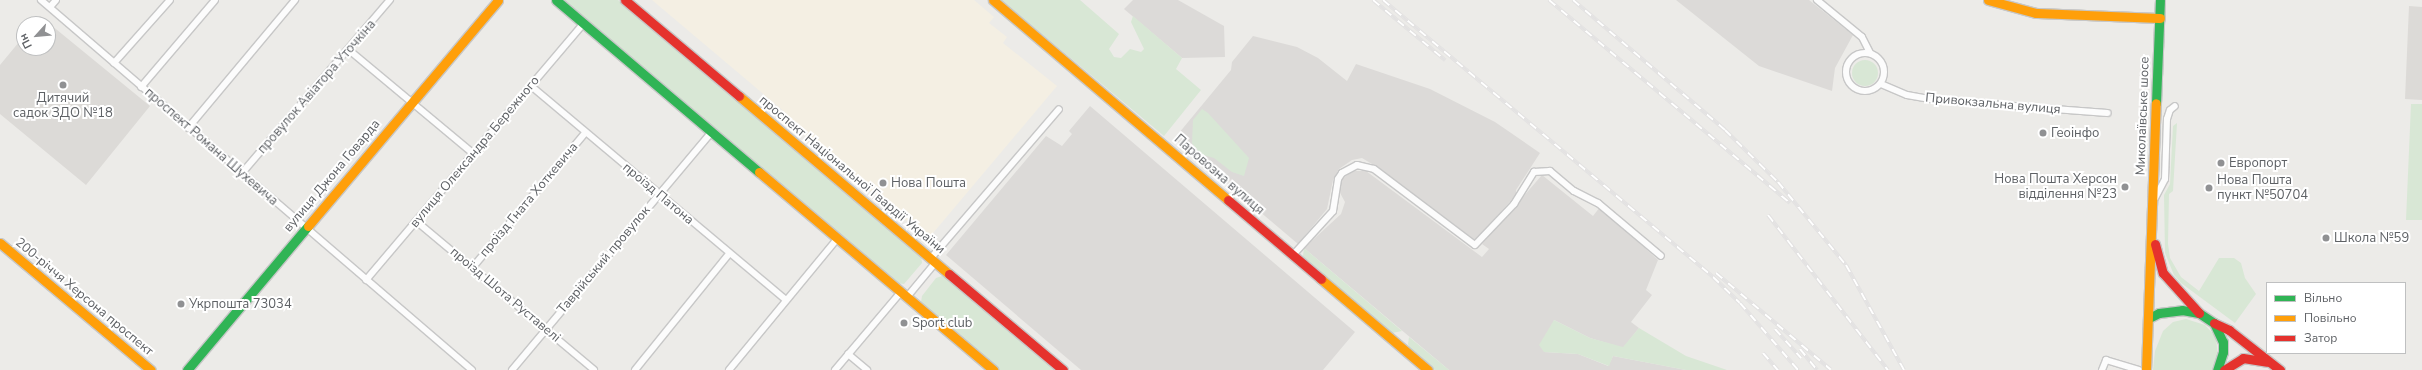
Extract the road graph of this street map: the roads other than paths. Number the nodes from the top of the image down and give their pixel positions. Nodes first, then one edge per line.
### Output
1 (41, 0) edge
2 (56, 0) edge
3 (170, 0) edge
4 (215, 0) edge
5 (295, 0) edge
6 (390, 0) edge
7 (498, 0) edge
8 (556, 0) edge
9 (625, 0) edge
10 (993, 0) edge
11 (1817, 0) edge
12 (1988, 0) edge
13 (2160, 0) edge
14 (50, 7) junction
15 (2160, 18) junction
16 (584, 23) junction
17 (349, 50) junction
18 (1870, 52) junction
19 (114, 63) junction
20 (1881, 84) junction
21 (531, 86) junction
22 (141, 87) junction
23 (411, 102) junction
24 (2175, 106) dead end
25 (1059, 109) dead end
26 (2108, 113) dead end
27 (188, 128) junction
28 (712, 132) junction
29 (585, 133) junction
30 (474, 154) junction
31 (242, 173) junction
32 (658, 195) junction
33 (2153, 202) junction
34 (416, 221) junction
35 (305, 228) junction
36 (2152, 232) junction
37 (838, 239) junction
38 (0, 243) edge
39 (730, 254) junction
40 (1293, 256) junction
41 (1661, 256) dead end
42 (933, 260) junction
43 (473, 267) junction
44 (366, 280) junction
45 (904, 295) junction
46 (786, 300) junction
47 (2199, 313) junction
48 (2149, 318) junction
49 (2214, 323) junction
50 (546, 330) junction
51 (2146, 349) junction
52 (848, 354) junction
53 (2272, 363) junction
54 (152, 370) edge
55 (187, 370) edge
56 (472, 370) edge
57 (512, 370) edge
58 (594, 370) edge
59 (635, 370) edge
60 (729, 370) edge
61 (835, 370) edge
62 (867, 370) edge
63 (993, 370) edge
64 (1063, 370) edge
65 (1428, 370) edge
66 (2102, 370) edge
67 (2140, 370) edge
68 (2146, 370) edge
69 (2217, 370) edge
70 (2224, 370) edge
71 (2280, 370) edge

1 - 14 street, проспект Романа Шухевича
2 - 14 street
3 - 19 street
4 - 22 street
5 - 27 street
6 - 17 street, провулок Авіатора Уточкіна
7 - 23 street, вулиця Джона Говарда
8 - 16 street
9 - 42 street, проспект Національної Гвардії України
10 - 40 street, Паровозна вулиця
11 - 18 street
12 - 15 street
13 - 15 street, Миколаївське шосе
14 - 19 street, проспект Романа Шухевича
15 - 33 street, Миколаївське шосе
16 - 21 street, вулиця Олександра Бережного
16 - 28 street
17 - 23 street
17 - 31 street, провулок Авіатора Уточкіна
18 - 20 street
18 - 20 street
19 - 22 street, проспект Романа Шухевича
20 - 26 street, Привокзальна вулиця
21 - 29 street, проїзд Патона
21 - 30 street, вулиця Олександра Бережного
22 - 27 street, проспект Романа Шухевича
23 - 30 street
23 - 35 street, вулиця Джона Говарда
24 - 33 street
25 - 42 street
27 - 31 street, проспект Романа Шухевича
28 - 32 street, Таврійський провулок
28 - 37 street
29 - 32 street, проїзд Патона
29 - 43 street, проїзд Гната Хоткевича
30 - 34 street, вулиця Олександра Бережного
31 - 35 street, проспект Романа Шухевича
32 - 39 street, проїзд Патона
32 - 50 street, Таврійський провулок
33 - 36 street, Миколаївське шосе
34 - 43 street, проїзд Шота Руставелі
34 - 44 street, вулиця Олександра Бережного
35 - 44 street, проспект Романа Шухевича
35 - 55 street, вулиця Джона Говарда
36 - 47 street, Миколаївське шосе
36 - 48 street, Миколаївське шосе
37 - 45 street
37 - 46 street
38 - 54 street, 200-річчя Херсона проспект
39 - 46 street, проїзд Патона
39 - 59 street
40 - 41 street
40 - 65 street, Паровозна вулиця
42 - 45 street
42 - 64 street, проспект Національної Гвардії України
43 - 50 street, проїзд Шота Руставелі
44 - 56 street, проспект Романа Шухевича
45 - 52 street
45 - 63 street
46 - 60 street
47 - 48 street
47 - 49 street
48 - 51 street, Миколаївське шосе
49 - 53 street
49 - 69 street
50 - 57 street, Таврійський провулок
50 - 58 street, проїзд Шота Руставелі
51 - 67 street
51 - 68 street
52 - 61 street
52 - 62 street
53 - 70 street
53 - 71 street
66 - 67 street

